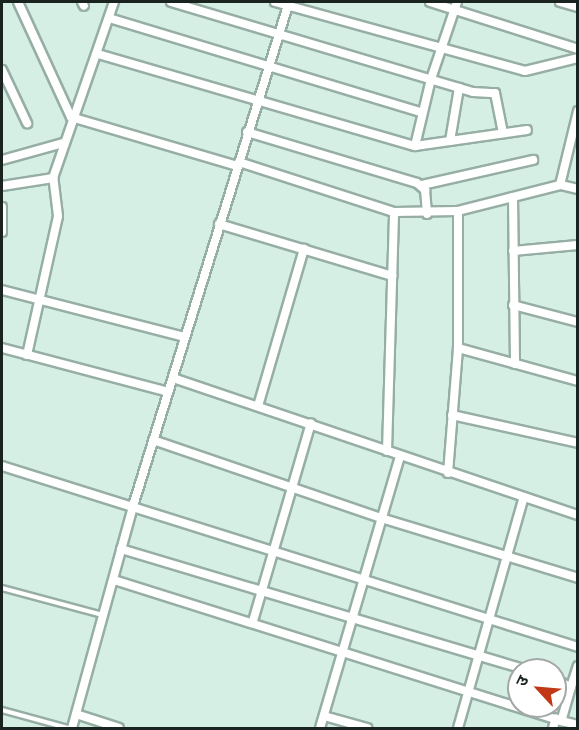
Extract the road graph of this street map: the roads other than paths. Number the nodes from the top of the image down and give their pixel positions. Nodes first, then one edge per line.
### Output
1 (18, 2) edge
2 (114, 2) edge
3 (171, 2) edge
4 (275, 2) edge
5 (430, 2) edge
6 (560, 2) edge
7 (288, 4) edge
8 (456, 5) edge
9 (578, 7) edge
10 (109, 18) junction
11 (277, 36) junction
12 (443, 48) junction
13 (578, 49) edge
14 (98, 54) junction
15 (578, 58) edge
16 (267, 67) junction
17 (2, 70) edge
18 (431, 79) junction
19 (459, 88) junction
20 (258, 99) junction
21 (578, 111) edge
22 (421, 112) junction
23 (71, 117) junction
24 (27, 123) dead end
25 (527, 130) dead end
26 (247, 132) junction
27 (503, 134) junction
28 (450, 141) junction
29 (63, 143) junction
30 (415, 146) junction
31 (2, 160) edge
32 (532, 160) dead end
33 (238, 164) junction
34 (53, 178) junction
35 (422, 185) junction
36 (560, 185) junction
37 (2, 186) edge
38 (578, 189) edge
39 (513, 197) junction
40 (2, 207) edge
41 (458, 211) junction
42 (394, 212) junction
43 (428, 214) junction
44 (219, 224) junction
45 (2, 232) edge
46 (578, 245) edge
47 (303, 249) junction
48 (513, 250) junction
49 (392, 276) junction
50 (2, 290) edge
51 (40, 300) junction
52 (513, 305) junction
53 (578, 322) edge
54 (185, 337) junction
55 (2, 348) edge
56 (458, 348) junction
57 (27, 355) junction
58 (515, 364) junction
59 (173, 378) junction
60 (578, 381) edge
61 (168, 392) junction
62 (258, 406) junction
63 (453, 415) junction
64 (311, 423) junction
65 (153, 440) junction
66 (578, 443) edge
67 (387, 451) junction
68 (400, 456) junction
69 (2, 466) edge
70 (448, 473) junction
71 (294, 488) junction
72 (524, 497) junction
73 (133, 506) junction
74 (578, 515) edge
75 (381, 518) junction
76 (121, 549) junction
77 (274, 553) junction
78 (507, 556) junction
79 (578, 578) edge
80 (114, 580) junction
81 (362, 580) junction
82 (2, 588) edge
83 (261, 593) junction
84 (104, 616) junction
85 (350, 620) junction
86 (253, 621) junction
87 (487, 622) junction
88 (578, 648) edge
89 (341, 653) junction
90 (480, 657) junction
91 (507, 664) edge
92 (578, 666) edge
93 (567, 685) edge
94 (571, 687) junction
95 (469, 693) junction
96 (2, 710) edge
97 (76, 714) junction
98 (324, 716) junction
99 (559, 719) junction
100 (578, 725) edge
101 (70, 729) edge
102 (119, 729) edge
103 (320, 729) edge
104 (367, 729) edge
105 (458, 729) edge
106 (553, 729) edge

1 - 23 street
2 - 10 street
3 - 11 street
4 - 7 street
5 - 8 street
6 - 9 street
7 - 11 street
7 - 12 street
8 - 12 street
8 - 13 street
10 - 14 street
10 - 16 street
11 - 16 street
11 - 18 street
12 - 15 street
12 - 18 street
14 - 20 street
14 - 23 street
16 - 20 street
16 - 22 street
17 - 24 street
18 - 19 street
18 - 22 street
19 - 27 street
19 - 28 street
20 - 26 street
20 - 30 street
21 - 36 street
22 - 30 street
23 - 29 street
23 - 33 street
25 - 27 street
26 - 33 street
26 - 35 street
27 - 28 street
28 - 30 street
29 - 31 street
29 - 34 street
32 - 35 street
33 - 42 street
33 - 44 street
34 - 37 street
34 - 51 street
35 - 43 street
36 - 38 street
36 - 39 street
39 - 41 street
39 - 48 street
40 - 45 street
41 - 43 street
41 - 56 street
42 - 43 street
42 - 49 street
44 - 47 street
44 - 54 street
46 - 48 street
47 - 49 street
47 - 62 street
48 - 52 street
49 - 67 street
50 - 51 street
51 - 54 street
51 - 57 street
52 - 53 street
52 - 58 street
54 - 59 street
55 - 57 street
56 - 58 street
56 - 63 street
57 - 61 street
58 - 60 street
59 - 61 street
59 - 62 street
61 - 65 street
62 - 64 street
63 - 66 street
63 - 70 street
64 - 67 street
64 - 71 street
65 - 71 street
65 - 73 street
67 - 68 street
68 - 70 street
68 - 75 street
69 - 73 street
70 - 72 street
71 - 75 street
71 - 77 street
72 - 74 street
72 - 78 street
73 - 76 street
73 - 77 street
75 - 78 street
75 - 81 street
76 - 80 street
76 - 83 street
77 - 81 street
77 - 83 street
78 - 79 street
78 - 87 street
80 - 84 street
80 - 86 street
81 - 85 street
81 - 87 street
82 - 84 lane
83 - 85 street
83 - 86 street
84 - 97 street
85 - 89 street
85 - 90 street
86 - 89 street
87 - 88 street
87 - 90 street
89 - 95 street
89 - 98 street
90 - 91 street
90 - 95 street
92 - 94 street
93 - 94 street
94 - 99 street
95 - 99 street
95 - 105 street
96 - 101 lane
97 - 101 street
97 - 102 street
98 - 103 street
98 - 104 street
99 - 100 street
99 - 106 street

